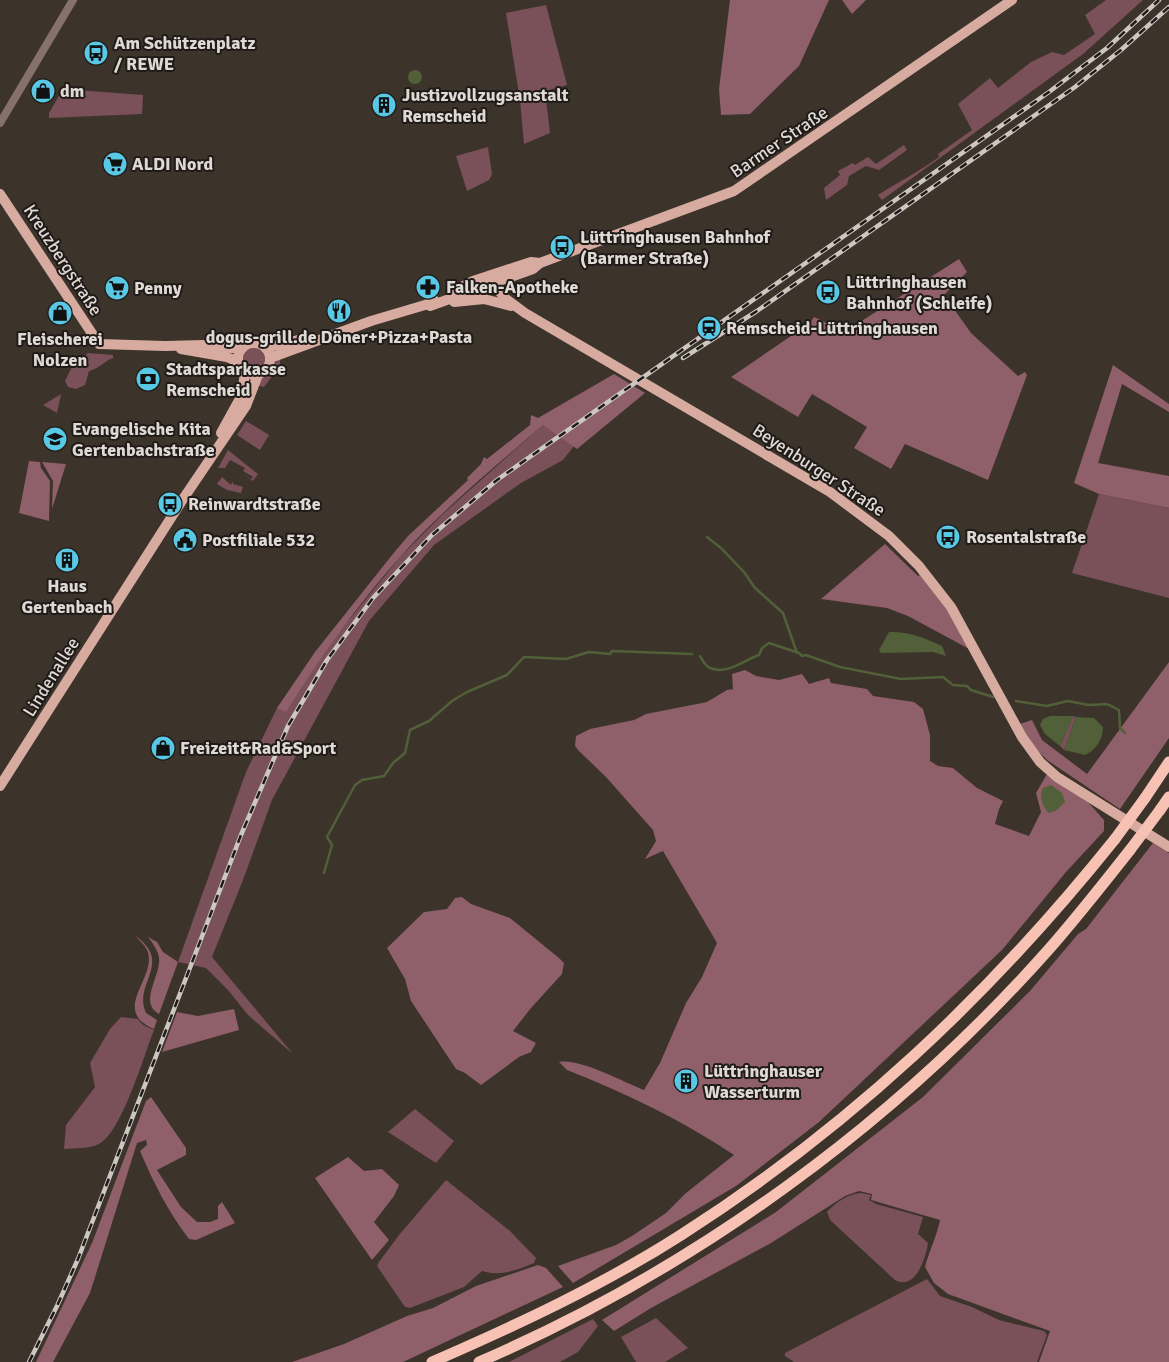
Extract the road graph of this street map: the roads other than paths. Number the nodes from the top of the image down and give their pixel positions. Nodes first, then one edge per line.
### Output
1 (73, 0) edge
2 (1012, 0) edge
3 (0, 123) edge
4 (0, 194) edge
5 (491, 279) junction
6 (501, 302) junction
7 (428, 305) junction
8 (517, 308) junction
9 (371, 321) junction
10 (176, 346) junction
11 (266, 348) junction
12 (241, 349) junction
13 (270, 358) junction
14 (238, 362) junction
15 (245, 372) junction
16 (258, 375) junction
17 (210, 459) junction
18 (1169, 762) edge
19 (0, 786) edge
20 (1169, 797) edge
21 (1169, 847) edge
22 (432, 1362) edge
23 (479, 1362) edge

1 - 3 street
2 - 5 main road, Barmer Straße
4 - 10 main road, Kreuzbergstraße
5 - 6 main road
5 - 7 main road, Barmer Straße
5 - 8 main road
6 - 7 main road
6 - 8 main road
7 - 9 main road, Barmer Straße
8 - 21 main road, Beyenburger Straße
9 - 11 main road, Barmer Straße
9 - 13 main road, Barmer Straße
10 - 12 main road
10 - 14 main road
11 - 12 main road
11 - 13 main road
12 - 14 main road
13 - 16 main road
14 - 15 main road
15 - 16 main road
15 - 17 main road, Lindenallee
16 - 17 main road, Lindenallee
17 - 19 main road, Lindenallee
18 - 22 highway, bridge
20 - 23 highway, bridge

